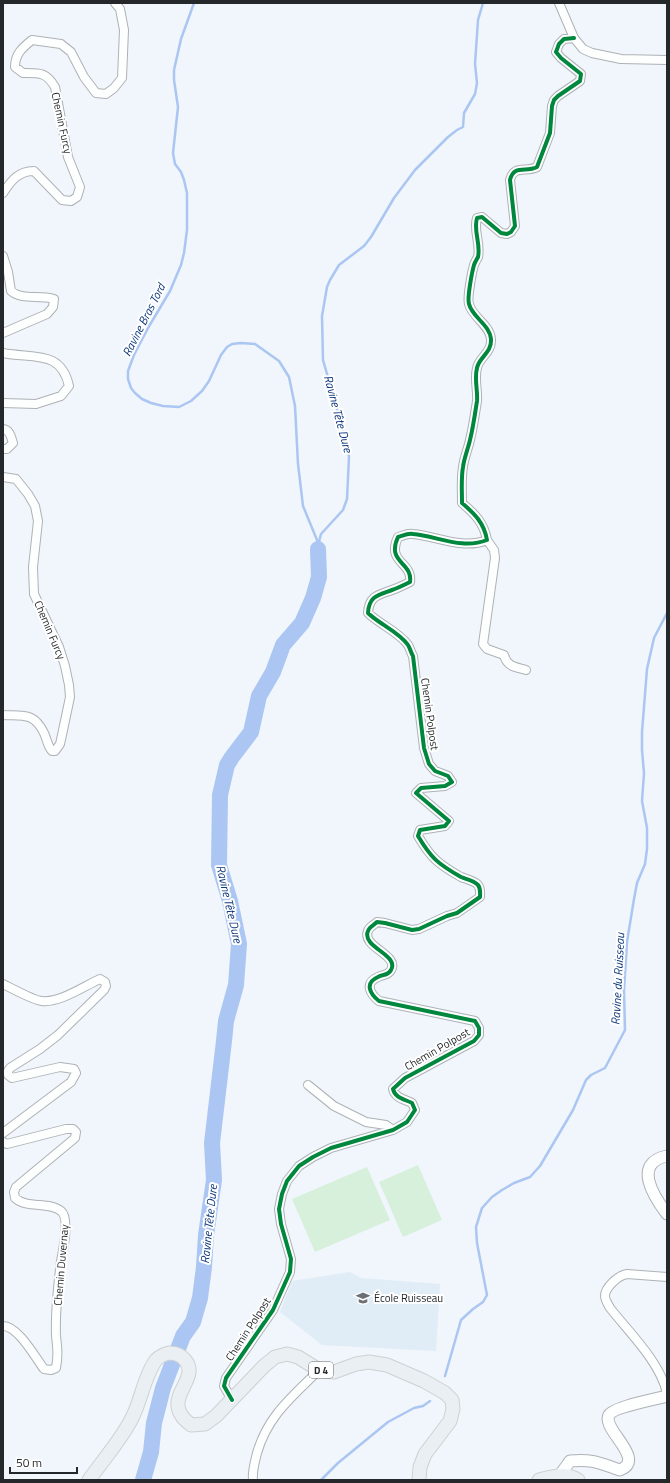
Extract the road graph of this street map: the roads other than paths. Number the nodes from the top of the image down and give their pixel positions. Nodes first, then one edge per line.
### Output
1 (115, 3) edge
2 (559, 3) edge
3 (574, 38) junction
4 (667, 60) edge
5 (3, 194) edge
6 (3, 256) edge
7 (3, 333) edge
8 (3, 353) edge
9 (3, 403) edge
10 (3, 429) edge
11 (3, 449) edge
12 (3, 477) edge
13 (486, 540) junction
14 (526, 670) dead end
15 (3, 715) edge
16 (3, 984) edge
17 (308, 1085) dead end
18 (393, 1130) junction
19 (3, 1133) edge
20 (3, 1142) edge
21 (667, 1156) edge
22 (667, 1214) edge
23 (667, 1277) edge
24 (3, 1326) edge
25 (319, 1370) junction
26 (667, 1393) edge
27 (667, 1396) edge
28 (232, 1400) junction
29 (560, 1475) junction
30 (89, 1480) edge
31 (253, 1480) edge
32 (419, 1480) edge
33 (540, 1480) edge
34 (578, 1480) edge

1 - 5 street, Chemin Furcy
2 - 3 street
3 - 4 street
3 - 13 street
6 - 7 street
8 - 9 street
10 - 11 street
12 - 15 street, Chemin Furcy
13 - 14 street
13 - 18 street, Chemin Polpost
16 - 19 street
17 - 18 street
18 - 28 street, Chemin Polpost
20 - 24 street, Chemin Duvernay
21 - 22 main road
23 - 26 street
25 - 28 main road, D 4
25 - 31 street
25 - 32 main road, D 4
27 - 29 main road
28 - 30 main road, D 4
29 - 33 main road
29 - 34 main road

